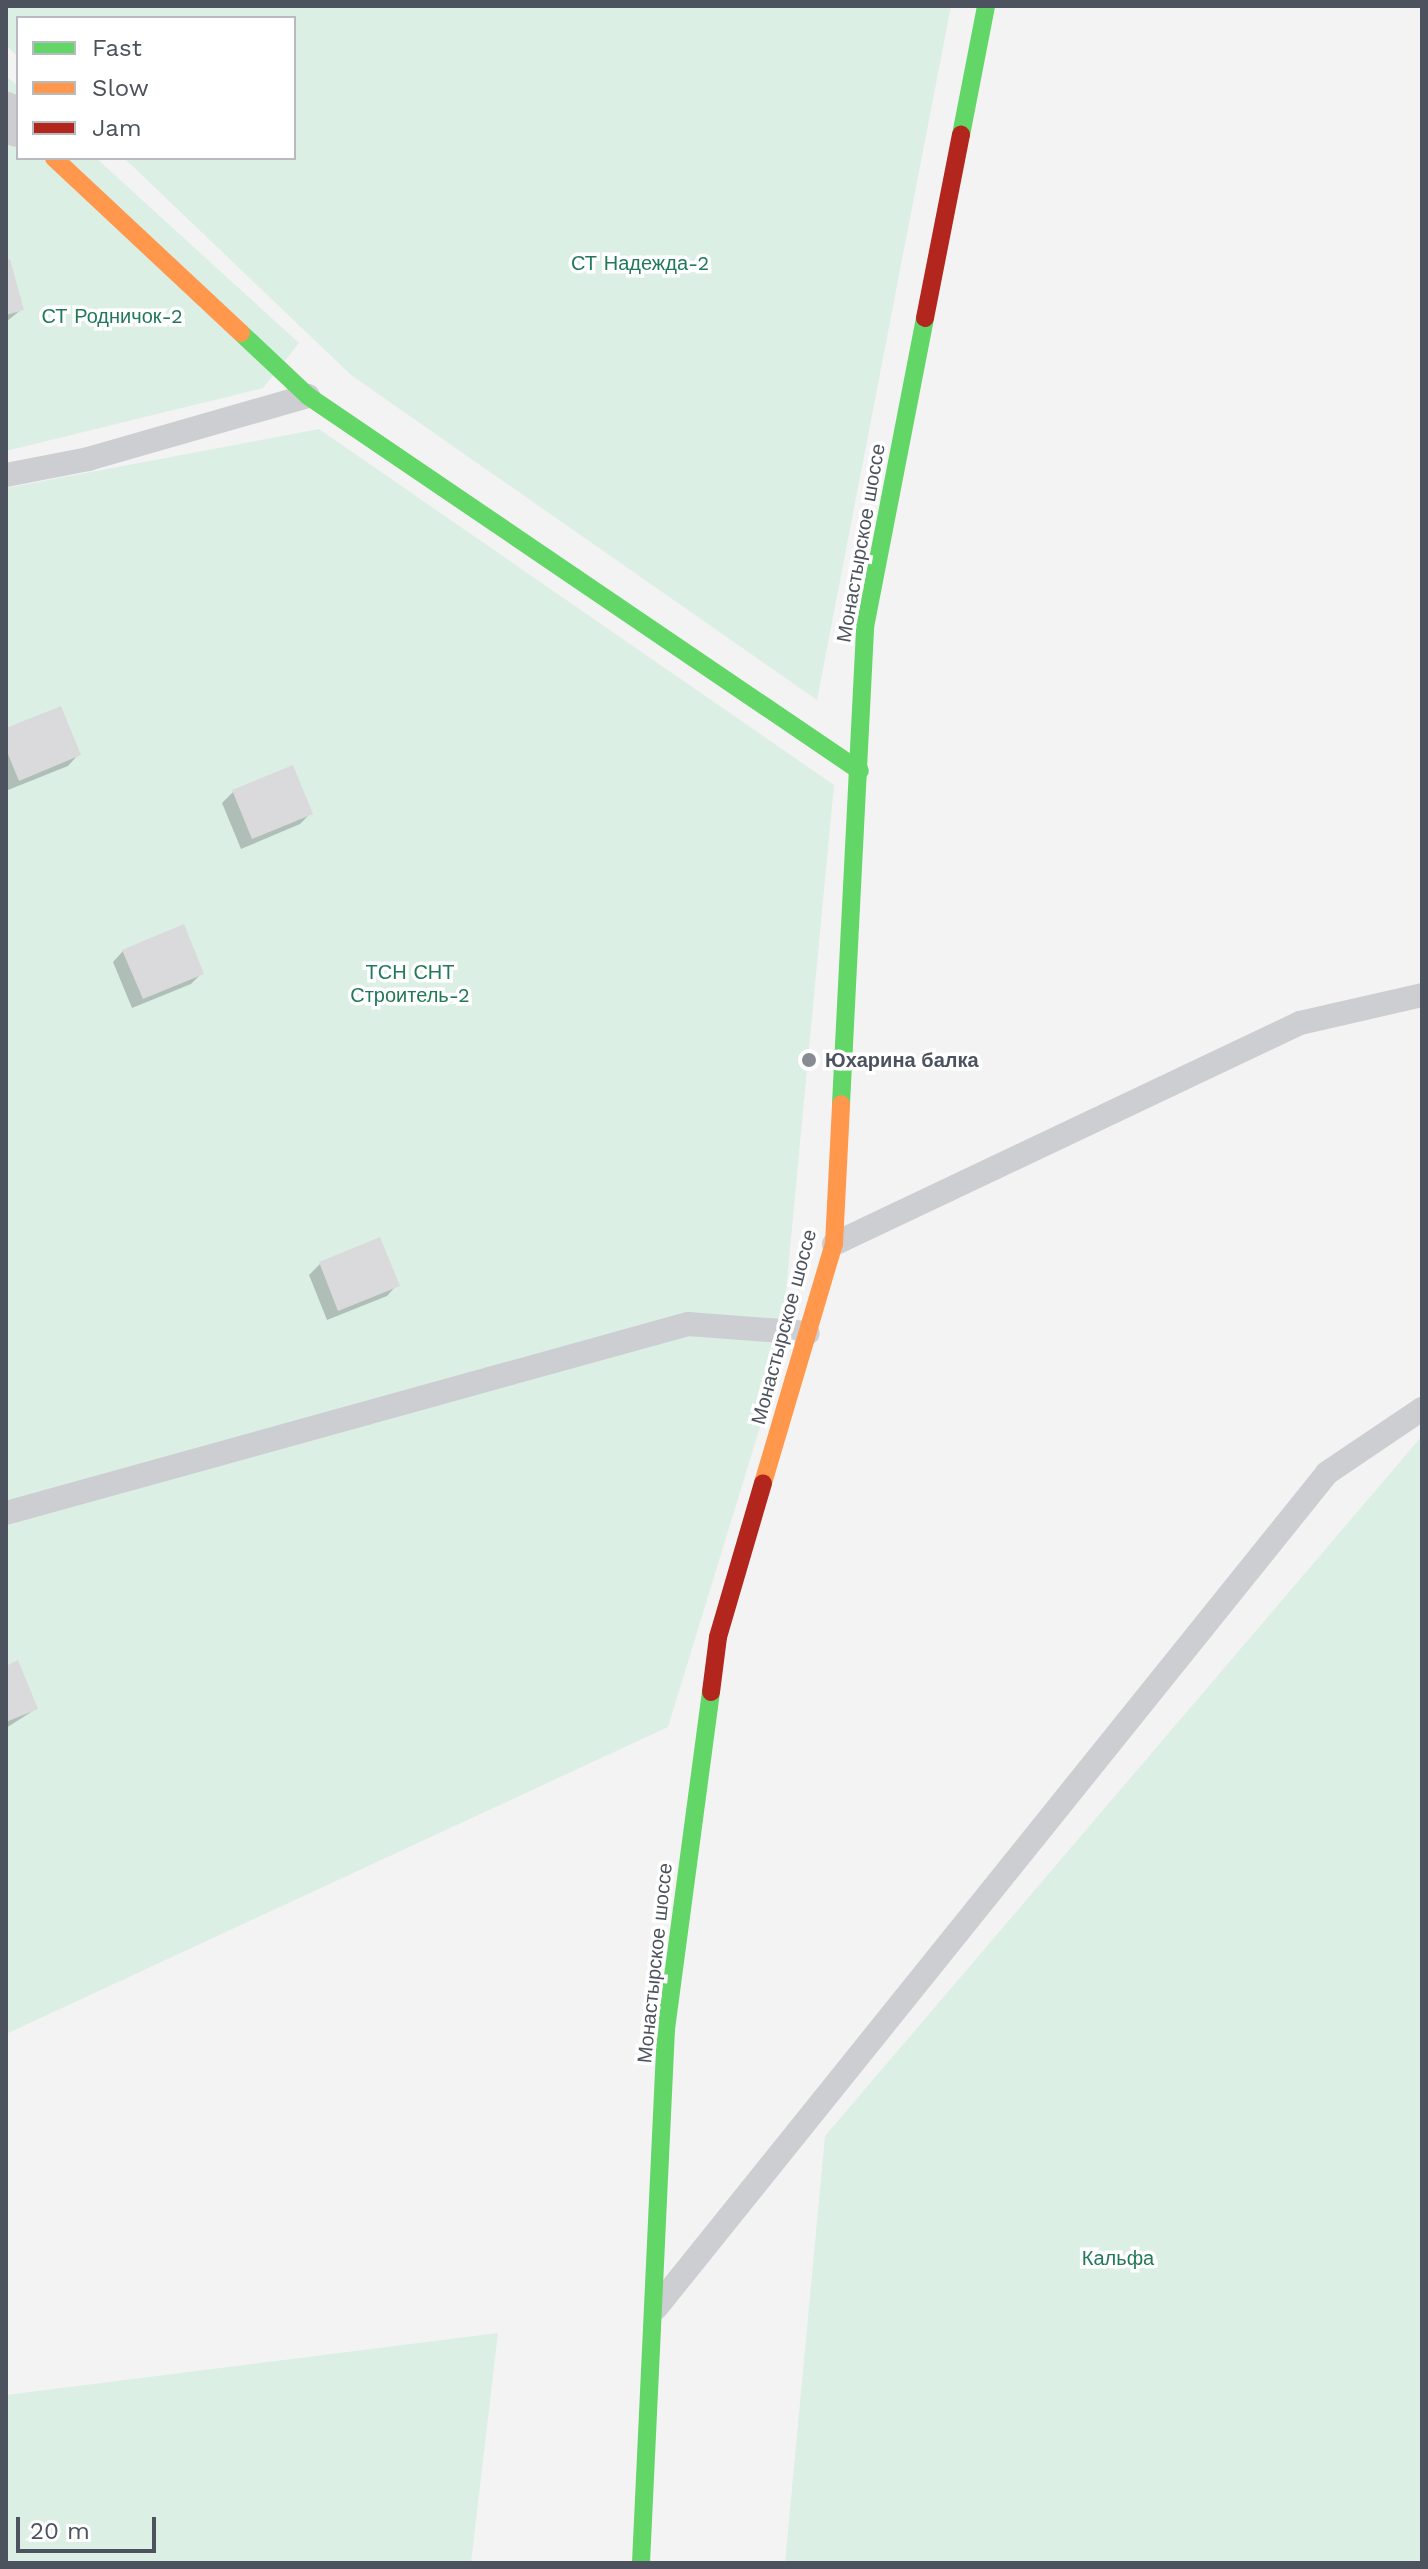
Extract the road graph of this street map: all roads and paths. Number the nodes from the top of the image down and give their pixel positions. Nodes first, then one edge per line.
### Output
1 (986, 6) edge
2 (56, 160) edge
3 (308, 396) junction
4 (6, 475) edge
5 (860, 771) junction
6 (1422, 995) edge
7 (834, 1244) junction
8 (808, 1333) junction
9 (1422, 1409) edge
10 (6, 1513) edge
11 (656, 2308) junction
12 (641, 2563) edge

1 - 5 main road, Монастырское шоссе
2 - 3 main road
3 - 4 lane
3 - 5 main road
5 - 7 main road, Монастырское шоссе
6 - 7 lane
7 - 8 main road, Монастырское шоссе
8 - 10 lane
8 - 11 main road, Монастырское шоссе
9 - 11 lane
11 - 12 main road, Монастырское шоссе

